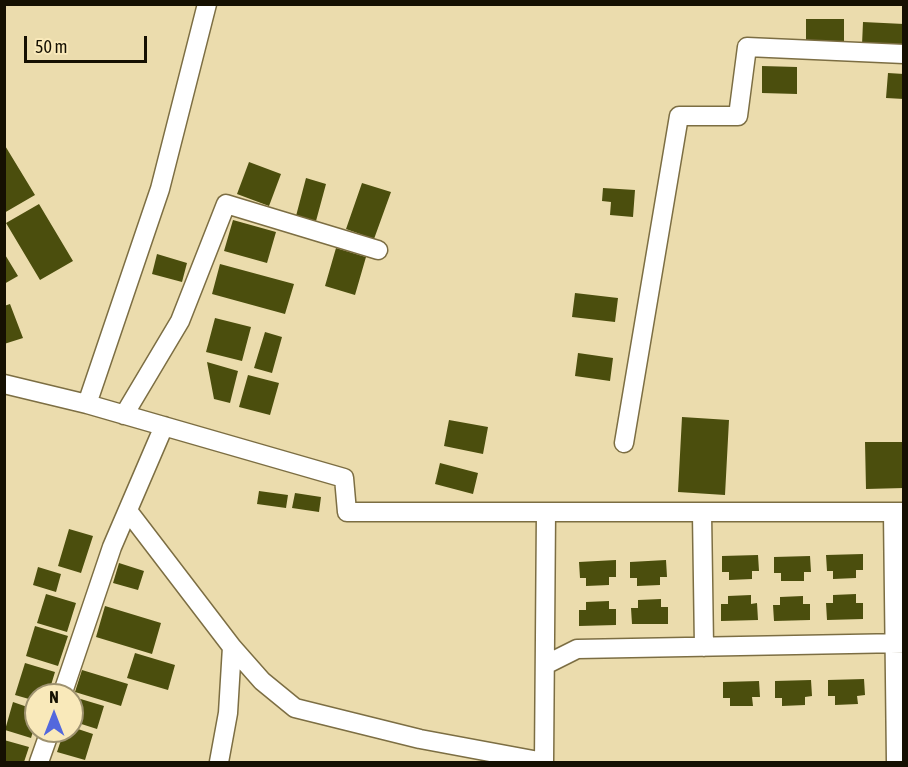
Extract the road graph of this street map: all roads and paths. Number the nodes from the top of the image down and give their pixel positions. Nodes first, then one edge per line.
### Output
1 (207, 4) edge
2 (903, 54) edge
3 (378, 249) dead end
4 (4, 384) edge
5 (87, 404) junction
6 (124, 415) junction
7 (164, 426) junction
8 (624, 443) dead end
9 (128, 511) junction
10 (546, 512) junction
11 (898, 512) edge
12 (702, 513) junction
13 (899, 643) edge
14 (232, 647) junction
15 (704, 647) junction
16 (545, 665) junction
17 (66, 683) edge
18 (46, 743) edge
19 (39, 762) edge
20 (219, 762) edge
21 (544, 762) edge
22 (896, 762) edge

1 - 5 street
2 - 8 street
3 - 6 street
4 - 5 street
5 - 6 street
6 - 7 street
7 - 9 street
7 - 10 street
9 - 14 street
9 - 17 street
10 - 12 street
10 - 16 street
11 - 12 street
11 - 13 street
12 - 15 street
13 - 15 street
13 - 22 street
14 - 20 street
14 - 21 street
15 - 16 street
16 - 21 street
18 - 19 street

